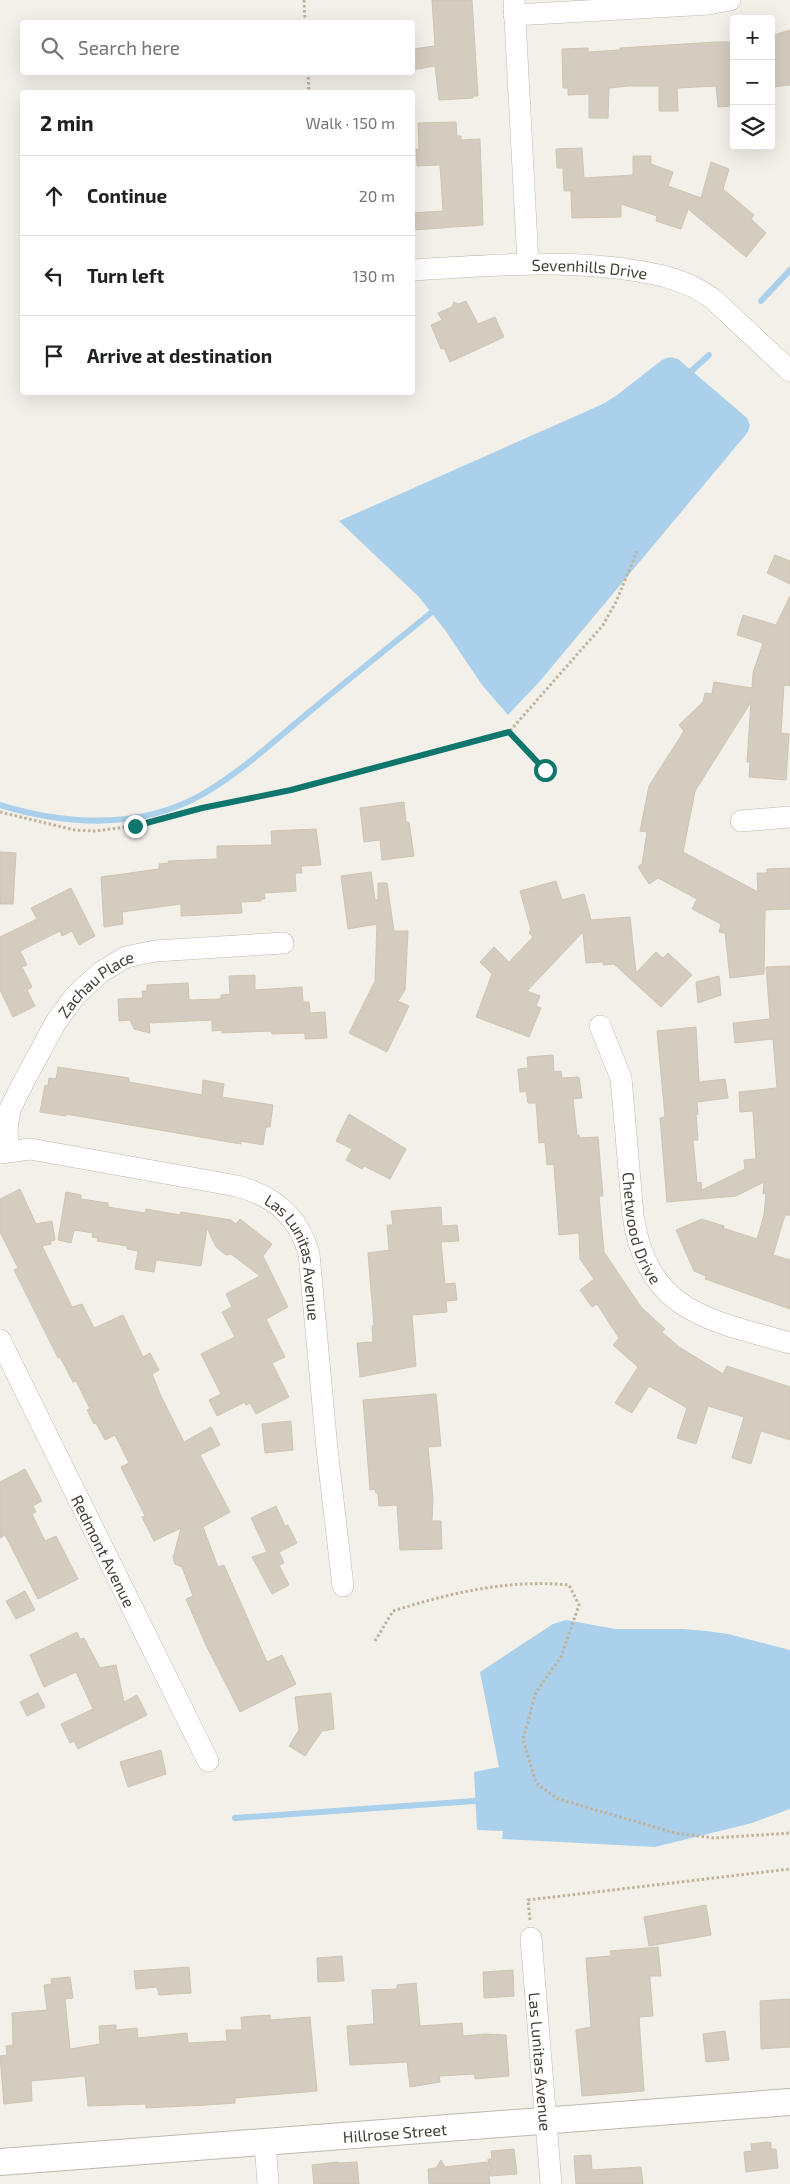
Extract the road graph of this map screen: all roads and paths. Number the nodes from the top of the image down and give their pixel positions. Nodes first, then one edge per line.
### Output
1 (304, 0) edge
2 (730, 0) edge
3 (514, 7) edge
4 (305, 20) edge
5 (308, 75) edge
6 (310, 90) edge
7 (528, 263) junction
8 (415, 270) edge
9 (790, 371) edge
10 (637, 551) dead end
11 (509, 732) junction
12 (545, 770) dead end
13 (0, 812) edge
14 (790, 817) edge
15 (741, 821) dead end
16 (282, 943) dead end
17 (600, 1026) dead end
18 (4, 1151) edge
19 (0, 1340) edge
20 (790, 1343) edge
21 (343, 1586) dead end
22 (375, 1641) dead end
23 (208, 1761) dead end
24 (790, 1832) edge
25 (790, 1869) edge
26 (531, 1938) joint
27 (790, 2102) edge
28 (546, 2121) junction
29 (265, 2142) junction
30 (0, 2162) edge
31 (268, 2184) edge
32 (551, 2184) edge

1 - 4 path
2 - 3 street
3 - 7 street, Sevenhills Drive
5 - 6 path
7 - 8 street
7 - 9 street, Sevenhills Drive
10 - 11 path
11 - 12 path
11 - 13 path
14 - 15 street
16 - 18 street, Zachau Place
17 - 20 street, Chetwood Drive
18 - 21 street, Las Lunitas Avenue
19 - 23 street, Redmont Avenue
22 - 24 path
25 - 26 path
26 - 28 street, Las Lunitas Avenue
27 - 28 street, Hillrose Street
28 - 29 street, Hillrose Street
28 - 32 street, Las Lunitas Avenue
29 - 30 street, Hillrose Street
29 - 31 street

